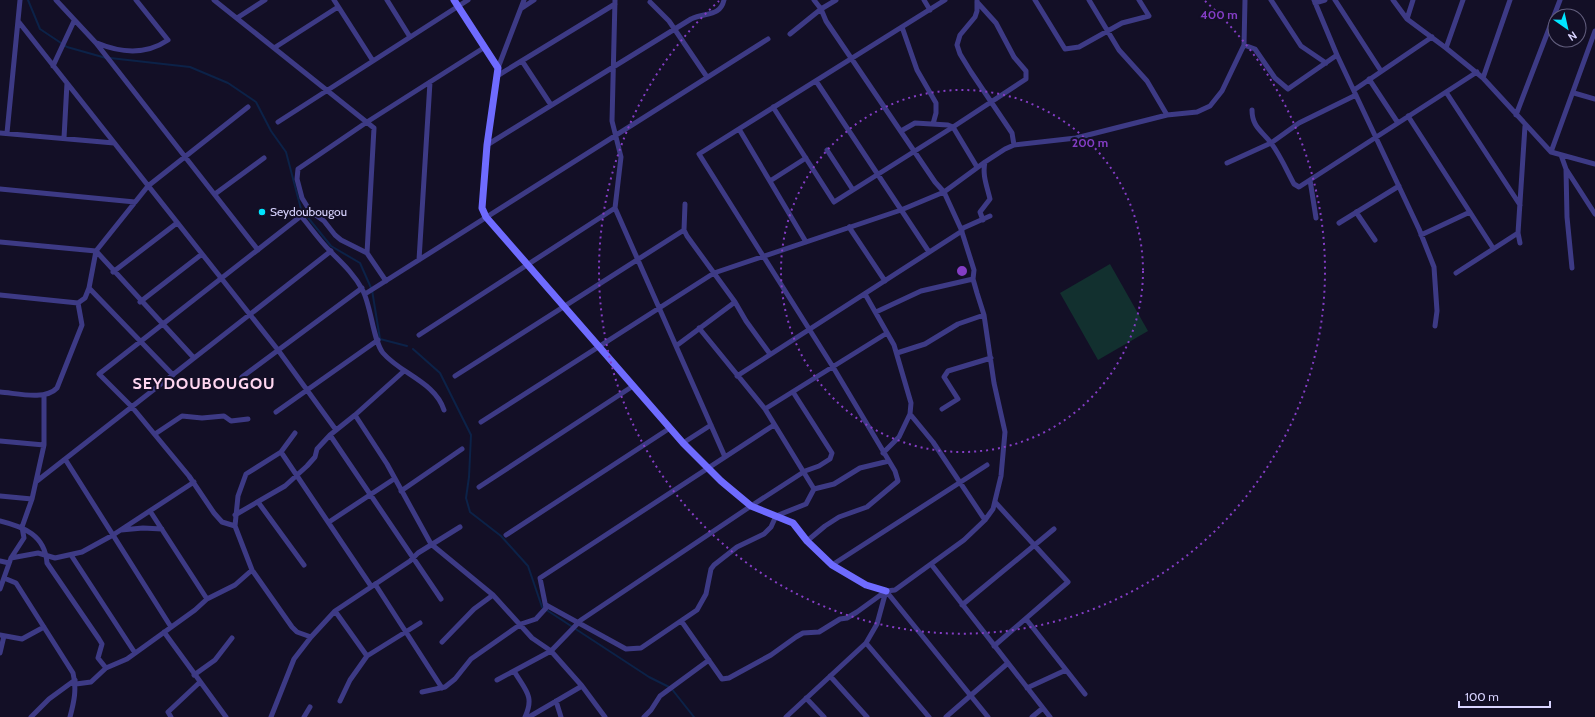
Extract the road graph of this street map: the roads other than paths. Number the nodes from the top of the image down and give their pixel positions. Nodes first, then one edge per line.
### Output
1 (20, 0) edge
2 (56, 0) edge
3 (136, 0) edge
4 (214, 0) edge
5 (265, 0) edge
6 (334, 0) edge
7 (387, 0) edge
8 (468, 0) edge
9 (524, 0) edge
10 (534, 0) edge
11 (724, 0) edge
12 (814, 0) edge
13 (836, 0) edge
14 (924, 0) edge
15 (945, 0) edge
16 (1035, 0) edge
17 (1089, 0) edge
18 (1139, 0) edge
19 (1245, 0) edge
20 (1271, 0) edge
21 (1324, 0) edge
22 (1335, 0) edge
23 (1393, 0) edge
24 (1413, 0) edge
25 (1463, 0) edge
26 (1510, 0) edge
27 (1560, 0) edge
28 (977, 1) edge
29 (615, 2) edge
30 (650, 2) dead end
31 (1314, 2) edge
32 (456, 3) edge
33 (338, 7) junction
34 (522, 8) junction
35 (821, 9) junction
36 (930, 10) junction
37 (237, 18) junction
38 (1407, 19) junction
39 (18, 21) junction
40 (74, 21) junction
41 (902, 27) junction
42 (675, 30) junction
43 (1109, 31) junction
44 (1595, 32) edge
45 (790, 34) dead end
46 (410, 37) junction
47 (1432, 37) junction
48 (768, 39) dead end
49 (96, 43) junction
50 (1244, 44) junction
51 (485, 47) junction
52 (274, 48) junction
53 (1446, 48) junction
54 (1337, 55) junction
55 (851, 59) junction
56 (373, 61) junction
57 (522, 61) junction
58 (1326, 63) junction
59 (53, 66) junction
60 (614, 67) junction
61 (498, 68) junction
62 (1381, 71) junction
63 (1477, 72) junction
64 (497, 76) junction
65 (707, 77) junction
66 (1483, 78) junction
67 (1369, 79) junction
68 (816, 81) junction
69 (430, 82) junction
70 (67, 83) junction
71 (327, 90) junction
72 (1354, 90) junction
73 (1446, 92) junction
74 (1574, 93) junction
75 (1356, 95) junction
76 (1595, 99) edge
77 (991, 102) junction
78 (551, 105) junction
79 (248, 107) dead end
80 (774, 107) junction
81 (1252, 110) dead end
82 (1516, 114) junction
83 (1167, 115) junction
84 (1408, 116) junction
85 (278, 122) dead end
86 (367, 122) junction
87 (1398, 123) junction
88 (933, 124) junction
89 (1525, 126) junction
90 (952, 127) junction
91 (739, 129) junction
92 (901, 131) junction
93 (0, 133) edge
94 (7, 133) junction
95 (616, 135) junction
96 (1376, 136) junction
97 (64, 138) junction
98 (114, 142) junction
99 (1271, 143) junction
100 (486, 145) junction
101 (1014, 145) junction
102 (827, 150) dead end
103 (914, 151) junction
104 (1551, 152) junction
105 (1561, 155) junction
106 (185, 157) junction
107 (264, 158) dead end
108 (806, 158) junction
109 (985, 162) junction
110 (1227, 162) dead end
111 (1595, 164) edge
112 (977, 167) junction
113 (1566, 170) junction
114 (878, 174) junction
115 (1310, 180) junction
116 (770, 181) junction
117 (148, 186) junction
118 (1399, 186) junction
119 (0, 189) edge
120 (853, 190) junction
121 (944, 192) junction
122 (215, 194) junction
123 (135, 202) junction
124 (685, 204) dead end
125 (1520, 205) junction
126 (615, 208) junction
127 (901, 210) junction
128 (1356, 212) junction
129 (1470, 212) junction
130 (1595, 214) edge
131 (990, 216) dead end
132 (486, 217) junction
133 (1316, 218) dead end
134 (983, 220) junction
135 (177, 223) junction
136 (1339, 223) dead end
137 (849, 227) junction
138 (684, 230) junction
139 (962, 230) junction
140 (1518, 233) junction
141 (1421, 234) junction
142 (1375, 240) dead end
143 (0, 242) edge
144 (806, 242) junction
145 (1520, 243) dead end
146 (1494, 248) junction
147 (258, 250) junction
148 (96, 252) junction
149 (331, 252) junction
150 (929, 252) junction
151 (367, 253) junction
152 (202, 254) junction
153 (763, 258) junction
154 (637, 259) junction
155 (419, 260) junction
156 (528, 265) junction
157 (1572, 268) dead end
158 (113, 272) junction
159 (1456, 272) dead end
160 (714, 273) junction
161 (222, 279) junction
162 (973, 279) junction
163 (386, 281) junction
164 (885, 281) junction
165 (89, 288) junction
166 (362, 288) junction
167 (365, 294) junction
168 (865, 294) junction
169 (0, 295) edge
170 (140, 302) junction
171 (736, 302) junction
172 (78, 303) junction
173 (564, 306) junction
174 (659, 308) junction
175 (876, 312) junction
176 (250, 314) junction
177 (984, 315) junction
178 (162, 325) junction
179 (1436, 326) dead end
180 (699, 328) junction
181 (808, 330) junction
182 (887, 333) junction
183 (419, 335) dead end
184 (378, 340) junction
185 (141, 341) junction
186 (676, 346) junction
187 (599, 347) junction
188 (278, 350) junction
189 (897, 353) junction
190 (770, 354) junction
191 (194, 358) junction
192 (991, 358) junction
193 (832, 367) junction
194 (404, 371) junction
195 (173, 375) junction
196 (455, 376) dead end
197 (738, 376) junction
198 (242, 377) dead end
199 (633, 386) junction
200 (307, 390) junction
201 (0, 392) edge
202 (793, 392) junction
203 (44, 395) junction
204 (132, 407) junction
205 (765, 409) junction
206 (942, 409) dead end
207 (444, 410) dead end
208 (276, 412) dead end
209 (910, 414) junction
210 (355, 415) junction
211 (248, 419) dead end
212 (482, 422) dead end
213 (711, 425) junction
214 (774, 425) junction
215 (670, 428) junction
216 (336, 430) junction
217 (295, 433) dead end
218 (155, 434) junction
219 (330, 435) junction
220 (0, 441) edge
221 (683, 443) junction
222 (44, 445) junction
223 (462, 450) dead end
224 (281, 452) junction
225 (883, 453) junction
226 (725, 457) junction
227 (64, 459) junction
228 (889, 461) junction
229 (987, 465) dead end
230 (708, 468) junction
231 (805, 472) junction
232 (297, 475) junction
233 (394, 479) junction
234 (37, 480) junction
235 (194, 482) junction
236 (960, 482) junction
237 (479, 487) dead end
238 (814, 489) junction
239 (401, 491) junction
240 (370, 495) junction
241 (0, 496) edge
242 (32, 499) junction
243 (258, 502) junction
244 (995, 502) junction
245 (752, 506) junction
246 (150, 511) junction
247 (235, 514) junction
248 (776, 516) junction
249 (985, 520) junction
250 (0, 522) edge
251 (328, 522) junction
252 (235, 526) junction
253 (22, 527) junction
254 (460, 527) dead end
255 (1054, 529) dead end
256 (120, 530) junction
257 (162, 530) junction
258 (113, 535) junction
259 (506, 535) dead end
260 (807, 541) junction
261 (431, 544) junction
262 (1034, 545) junction
263 (71, 555) junction
264 (46, 556) junction
265 (413, 558) junction
266 (0, 561) edge
267 (10, 561) junction
268 (931, 564) junction
269 (304, 565) dead end
270 (832, 565) junction
271 (252, 570) junction
272 (4, 578) junction
273 (373, 585) junction
274 (0, 589) edge
275 (886, 591) junction
276 (492, 595) junction
277 (207, 599) junction
278 (441, 599) dead end
279 (962, 604) junction
280 (546, 605) junction
281 (335, 611) junction
282 (1026, 619) junction
283 (578, 622) junction
284 (682, 622) junction
285 (420, 623) dead end
286 (521, 624) junction
287 (44, 627) junction
288 (171, 627) junction
289 (164, 632) junction
290 (406, 632) junction
291 (2, 636) edge
292 (232, 638) dead end
293 (311, 638) junction
294 (442, 642) dead end
295 (866, 643) junction
296 (994, 646) junction
297 (550, 650) junction
298 (135, 653) junction
299 (0, 654) edge
300 (367, 656) junction
301 (709, 660) junction
302 (1008, 663) junction
303 (106, 668) junction
304 (1066, 670) junction
305 (514, 672) junction
306 (194, 675) junction
307 (830, 676) junction
308 (497, 680) dead end
309 (75, 682) junction
310 (200, 682) junction
311 (582, 686) junction
312 (442, 688) junction
313 (1027, 688) junction
314 (422, 692) dead end
315 (1085, 694) dead end
316 (971, 696) junction
317 (806, 698) junction
318 (340, 700) dead end
319 (556, 701) junction
320 (310, 707) dead end
321 (1043, 708) junction
322 (863, 716) edge
323 (31, 717) edge
324 (70, 717) edge
325 (171, 717) edge
326 (226, 717) edge
327 (272, 717) edge
328 (304, 717) edge
329 (525, 717) edge
330 (529, 717) edge
331 (561, 717) edge
332 (605, 717) edge
333 (644, 717) edge
334 (786, 717) edge
335 (824, 717) edge
336 (929, 717) edge
337 (946, 717) edge
338 (988, 717) edge
339 (1032, 717) edge
340 (1050, 717) edge

1 - 39 street
2 - 40 street
3 - 49 street
4 - 37 street
5 - 37 street
6 - 33 street
7 - 46 street
8 - 32 street
9 - 34 street
10 - 34 street
11 - 42 street
12 - 35 street
13 - 35 street
14 - 36 street
15 - 36 street
16 - 43 street
17 - 43 street
18 - 43 street
19 - 50 street
20 - 58 street
21 - 31 street
22 - 62 street
23 - 38 street
24 - 38 street
25 - 53 street
26 - 66 street
27 - 82 street
28 - 77 street
28 - 77 street
29 - 57 street
29 - 60 street
30 - 42 street
31 - 54 street
32 - 46 street
32 - 51 street
33 - 52 street
33 - 56 street
34 - 61 street
35 - 45 street
35 - 55 street
36 - 41 street
37 - 52 street
38 - 47 street
39 - 59 street
39 - 94 street
40 - 49 street
40 - 59 street
41 - 55 street
41 - 88 street
42 - 60 street
42 - 65 street
43 - 83 street
44 - 74 street
46 - 56 street
47 - 53 street
47 - 62 street
48 - 65 street
49 - 106 street
50 - 58 street
50 - 83 street
51 - 61 street
51 - 69 street
52 - 71 street
53 - 63 street
54 - 58 street
54 - 72 street
55 - 68 street
55 - 92 street
56 - 71 street
57 - 64 street
57 - 78 street
59 - 70 street
60 - 78 street
60 - 95 street
61 - 64 street
62 - 67 street
63 - 66 street
63 - 73 street
64 - 100 street
65 - 95 street
66 - 82 street
67 - 72 street
67 - 87 street
68 - 80 street
68 - 114 street
69 - 86 street
69 - 155 street
70 - 97 street
70 - 98 street
71 - 85 street
71 - 86 street
72 - 75 street
73 - 84 street
73 - 125 street
74 - 76 street
74 - 104 street
75 - 96 street
75 - 99 street
77 - 90 street
77 - 101 street
78 - 100 street
79 - 106 street
80 - 91 street
80 - 108 street
81 - 99 street
82 - 89 street
83 - 101 street
84 - 87 street
84 - 129 street
86 - 151 street
86 - 151 street
87 - 96 street
88 - 90 street
88 - 92 street
89 - 104 street
89 - 125 street
90 - 103 street
90 - 112 street
91 - 116 street
91 - 153 street
92 - 103 street
93 - 94 street
94 - 97 street
95 - 126 street
95 - 132 street
96 - 115 street
96 - 118 street
97 - 98 street
98 - 117 street
99 - 110 street
99 - 115 street
100 - 132 street
101 - 109 street
102 - 120 street
103 - 114 street
103 - 121 street
104 - 105 street
105 - 111 street
105 - 113 street
106 - 117 street
106 - 122 street
107 - 122 street
108 - 116 street
108 - 120 street
109 - 112 street
109 - 134 street
112 - 121 street
113 - 130 street
113 - 157 street
114 - 120 street
114 - 127 street
115 - 133 street
116 - 144 street
117 - 123 street
117 - 135 street
118 - 128 street
118 - 141 street
119 - 123 street
121 - 127 street
121 - 139 street
122 - 147 street
123 - 148 street
124 - 138 street
125 - 140 street
126 - 154 street
126 - 156 street
127 - 137 street
127 - 150 street
128 - 136 street
128 - 142 street
129 - 141 street
129 - 146 street
131 - 134 street
132 - 155 street
132 - 156 street
134 - 139 street
135 - 152 street
135 - 158 street
137 - 144 street
137 - 164 street
138 - 154 street
138 - 160 street
139 - 150 street
139 - 162 street
140 - 145 street
140 - 146 street
141 - 179 street
143 - 148 street
144 - 153 street
146 - 159 street
147 - 149 street
147 - 161 street
148 - 158 street
148 - 165 street
149 - 166 street
149 - 176 street
150 - 164 street
151 - 163 street
152 - 161 street
152 - 170 street
153 - 160 street
153 - 181 street
154 - 173 street
154 - 174 street
155 - 163 street
156 - 173 street
156 - 183 street
158 - 170 street
160 - 171 street
160 - 174 street
161 - 176 street
161 - 178 street
162 - 175 street
162 - 177 street
163 - 167 street
164 - 168 street
165 - 172 street
165 - 185 street
166 - 167 street
166 - 188 street
167 - 184 street
168 - 175 street
168 - 181 street
169 - 172 street
170 - 178 street
171 - 180 street
171 - 190 street
172 - 203 street
173 - 187 street
173 - 196 street
174 - 186 street
174 - 187 street
175 - 182 street
176 - 188 street
176 - 191 street
177 - 189 street
177 - 192 street
178 - 185 street
178 - 191 street
180 - 186 street
180 - 197 street
181 - 190 street
181 - 193 street
182 - 189 street
182 - 193 street
184 - 194 street
184 - 200 street
185 - 195 street
185 - 204 street
186 - 213 street
187 - 199 street
187 - 212 street
188 - 198 street
188 - 200 street
189 - 209 street
190 - 197 street
191 - 195 street
192 - 206 street
192 - 244 street
193 - 202 street
193 - 225 street
194 - 207 street
194 - 210 street
195 - 204 street
197 - 205 street
199 - 215 street
199 - 237 street
200 - 208 street
200 - 216 street
201 - 203 street
202 - 205 street
202 - 231 street
203 - 222 street
204 - 218 street
204 - 227 street
205 - 214 street
209 - 225 street
209 - 236 street
210 - 216 street
210 - 233 street
211 - 218 street
213 - 221 street
213 - 226 street
214 - 226 street
214 - 231 street
215 - 221 street
215 - 259 street
216 - 219 street
217 - 224 street
218 - 235 street
219 - 232 street
219 - 240 street
220 - 222 street
221 - 230 street
222 - 234 street
223 - 239 street
224 - 232 street
224 - 247 street
225 - 228 street
226 - 230 street
227 - 234 street
227 - 258 street
228 - 238 street
228 - 260 street
229 - 236 street
230 - 245 street
230 - 280 street
231 - 238 street
231 - 245 street
232 - 243 street
232 - 251 street
233 - 239 street
233 - 240 street
234 - 242 street
235 - 246 street
235 - 252 street
236 - 249 street
236 - 270 street
238 - 248 street
239 - 261 street
240 - 251 street
240 - 265 street
241 - 242 street
242 - 253 street
243 - 247 street
243 - 269 street
244 - 249 street
244 - 262 street
245 - 248 street
245 - 283 street
246 - 256 street
246 - 257 street
247 - 252 street
248 - 260 street
248 - 284 street
249 - 268 street
250 - 253 street
251 - 273 street
252 - 271 street
253 - 264 street
253 - 267 street
254 - 261 street
255 - 262 street
256 - 257 street
256 - 258 street
257 - 277 street
258 - 263 street
258 - 288 street
260 - 270 street
261 - 265 street
261 - 276 street
262 - 279 street
262 - 282 street
263 - 264 street
263 - 298 street
264 - 267 street
264 - 303 street
265 - 273 street
265 - 278 street
266 - 267 street
267 - 272 street
268 - 275 street
268 - 279 street
270 - 275 street
271 - 277 street
271 - 293 street
272 - 274 street
272 - 287 street
273 - 281 street
273 - 290 street
275 - 295 street
275 - 301 street
275 - 316 street
276 - 286 street
276 - 294 street
277 - 288 street
279 - 296 street
280 - 283 street
280 - 286 street
281 - 293 street
281 - 300 street
282 - 296 street
282 - 304 street
283 - 284 street
283 - 297 street
284 - 301 street
285 - 290 street
286 - 297 street
286 - 312 street
287 - 291 street
287 - 309 street
288 - 289 street
289 - 298 street
289 - 306 street
290 - 300 street
290 - 312 street
291 - 299 street
292 - 306 street
293 - 327 street
295 - 307 street
295 - 336 street
296 - 302 street
297 - 305 street
297 - 311 street
298 - 303 street
300 - 318 street
301 - 333 street
302 - 313 street
302 - 316 street
303 - 309 street
304 - 313 street
304 - 315 street
305 - 308 street
305 - 329 street
306 - 310 street
307 - 317 street
307 - 322 street
309 - 323 street
309 - 324 street
310 - 325 street
310 - 326 street
311 - 319 street
311 - 332 street
312 - 314 street
313 - 321 street
316 - 337 street
316 - 338 street
317 - 334 street
317 - 335 street
319 - 330 street
319 - 331 street
320 - 328 street
321 - 339 street
321 - 340 street

